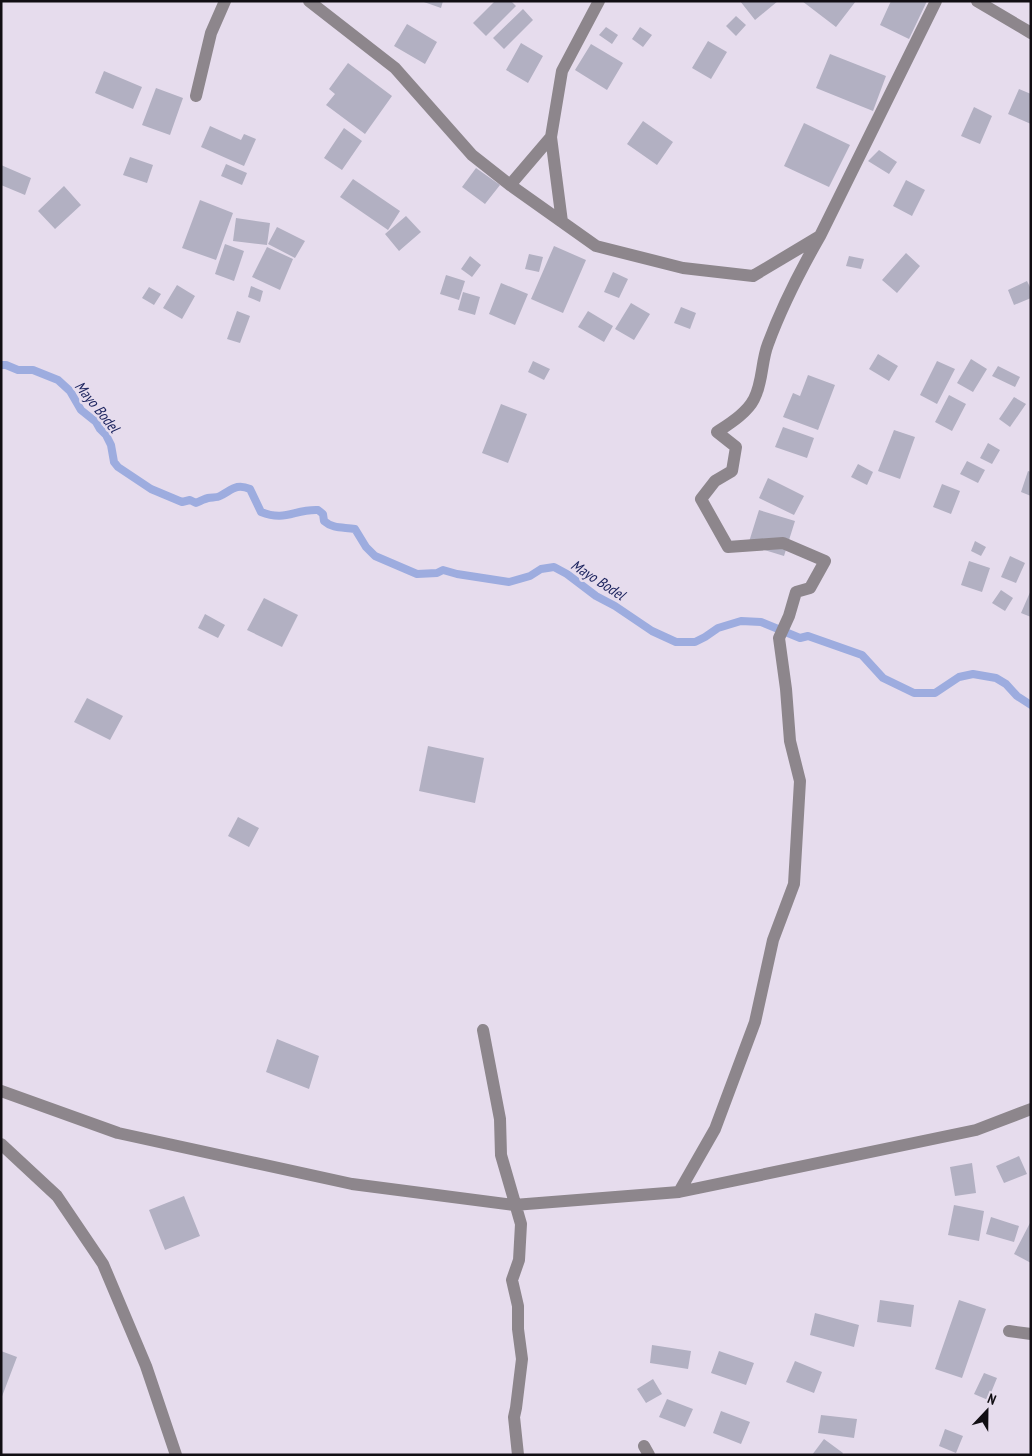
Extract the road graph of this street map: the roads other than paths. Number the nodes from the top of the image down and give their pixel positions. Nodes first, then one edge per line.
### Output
1 (225, 1) edge
2 (309, 1) edge
3 (599, 1) edge
4 (936, 1) edge
5 (978, 1) edge
6 (1031, 33) edge
7 (196, 96) dead end
8 (551, 137) junction
9 (510, 185) junction
10 (562, 222) junction
11 (820, 236) junction
12 (483, 1030) dead end
13 (1, 1091) edge
14 (1031, 1108) edge
15 (1, 1144) edge
16 (679, 1192) junction
17 (514, 1205) junction
18 (1008, 1332) dead end
19 (1031, 1334) edge
20 (176, 1455) edge
21 (518, 1455) edge

1 - 7 street
2 - 9 street
3 - 8 street
4 - 11 street
5 - 6 street
8 - 9 street
8 - 10 street
9 - 10 street
10 - 11 street
11 - 16 street
12 - 17 street
13 - 17 street
14 - 16 street
15 - 20 street
16 - 17 street
17 - 21 street
18 - 19 street

